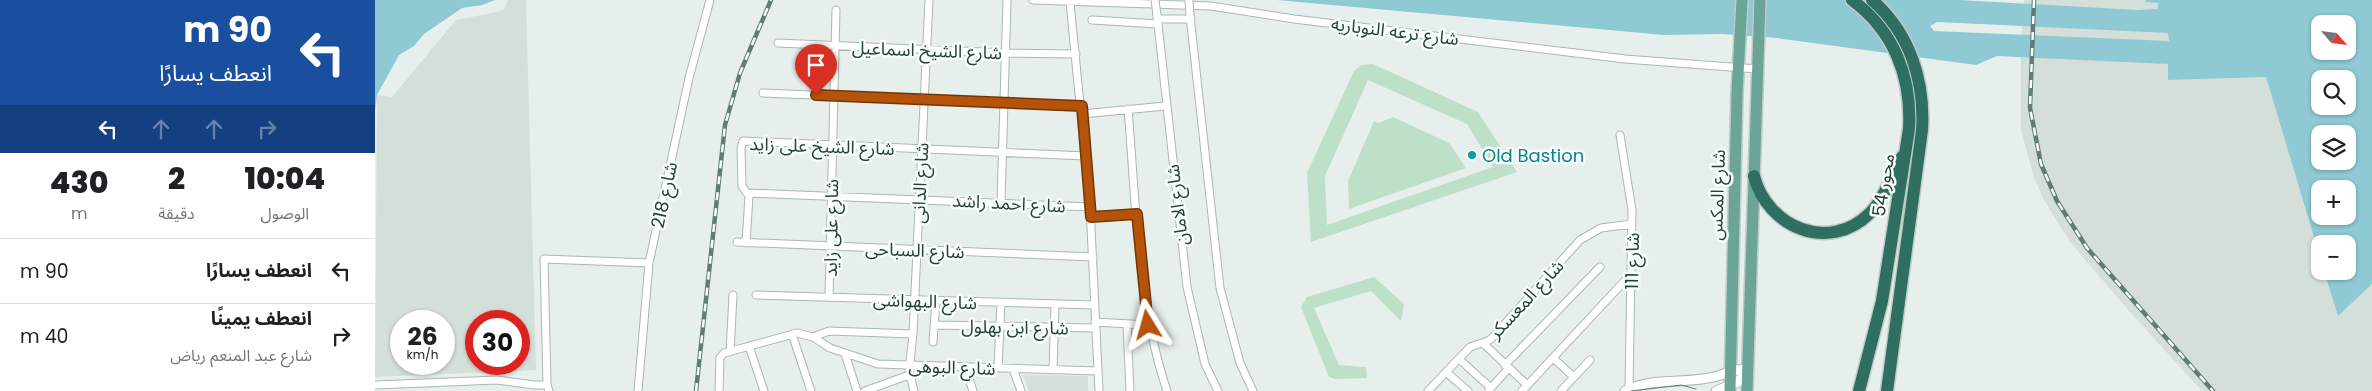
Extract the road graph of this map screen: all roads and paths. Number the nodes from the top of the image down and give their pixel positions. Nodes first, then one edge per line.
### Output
1 (929, 0) edge
2 (1007, 0) edge
3 (1033, 0) edge
4 (1155, 0) edge
5 (1189, 0) edge
6 (1742, 0) edge
7 (1761, 0) edge
8 (1852, 0) edge
9 (1872, 0) edge
10 (710, 1) edge
11 (1071, 2) junction
12 (836, 10) dead end
13 (1190, 18) junction
14 (1157, 19) junction
15 (1091, 20) dead end
16 (778, 43) dead end
17 (835, 46) junction
18 (927, 50) junction
19 (1005, 53) junction
20 (1076, 54) junction
21 (1738, 68) junction
22 (1757, 69) junction
23 (763, 93) dead end
24 (834, 96) junction
25 (924, 100) junction
26 (1004, 104) junction
27 (1165, 106) junction
28 (1916, 106) junction
29 (1128, 109) junction
30 (1082, 110) junction
31 (1620, 135) dead end
32 (833, 145) junction
33 (1907, 148) junction
34 (922, 150) junction
35 (1003, 154) junction
36 (1086, 156) junction
37 (1754, 176) junction
38 (748, 193) junction
39 (831, 196) junction
40 (919, 200) junction
41 (1001, 202) junction
42 (1090, 207) junction
43 (1137, 214) junction
44 (1091, 217) junction
45 (1632, 224) junction
46 (737, 242) dead end
47 (745, 243) junction
48 (830, 246) junction
49 (917, 250) junction
50 (1093, 258) junction
51 (649, 262) junction
52 (1600, 268) dead end
53 (1732, 272) junction
54 (1751, 272) junction
55 (1632, 273) junction
56 (733, 295) dead end
57 (755, 295) dead end
58 (829, 297) junction
59 (915, 301) junction
60 (936, 301) junction
61 (1001, 303) junction
62 (1055, 304) junction
63 (1095, 305) junction
64 (1127, 324) junction
65 (934, 325) junction
66 (1095, 325) junction
67 (1148, 325) junction
68 (1000, 326) junction
69 (1054, 327) junction
70 (792, 334) junction
71 (913, 334) junction
72 (813, 337) junction
73 (933, 342) dead end
74 (1483, 343) junction
75 (749, 346) junction
76 (730, 352) junction
77 (845, 354) junction
78 (1553, 358) junction
79 (1459, 359) junction
80 (1591, 360) dead end
81 (909, 365) junction
82 (1507, 366) junction
83 (965, 368) junction
84 (998, 368) junction
85 (1013, 368) junction
86 (1053, 370) junction
87 (1748, 370) junction
88 (1098, 371) junction
89 (1730, 371) junction
90 (1446, 372) junction
91 (909, 375) junction
92 (1574, 377) junction
93 (375, 385) edge
94 (1434, 385) junction
95 (1527, 385) junction
96 (548, 388) edge
97 (1489, 389) edge
98 (1730, 389) edge
99 (1627, 390) edge
100 (638, 391) edge
101 (719, 391) edge
102 (764, 391) edge
103 (811, 391) edge
104 (857, 391) edge
105 (865, 391) edge
106 (915, 391) edge
107 (973, 391) edge
108 (1021, 391) edge
109 (1099, 391) edge
110 (1130, 391) edge
111 (1167, 391) edge
112 (1217, 391) edge
113 (1253, 391) edge
114 (1428, 391) edge
115 (1441, 391) edge
116 (1468, 391) edge
117 (1522, 391) edge
118 (1561, 391) edge
119 (1716, 391) edge
120 (1747, 391) edge
121 (1859, 391) edge
122 (1887, 391) edge

1 - 18 street, شارع الدانى
2 - 19 street
3 - 11 street, شارع ترعه النوباريه
4 - 14 street, شارع الامان, bridge
5 - 13 street, شارع الامان, bridge
6 - 21 main road, شارع المكس
7 - 22 main road, شارع المكس
8 - 28 highway, محور 54
9 - 28 highway, محور 54
10 - 51 street, شارع 218
11 - 20 street
11 - 21 street, شارع ترعه النوباريه
12 - 17 street, شارع على زايد
13 - 14 street
13 - 113 street, شارع الامان
14 - 15 street
14 - 27 street, شارع الامان
16 - 17 street, شارع الشيخ اسماعيل
17 - 18 street, شارع الشيخ اسماعيل
17 - 24 street, شارع على زايد
18 - 19 street, شارع الشيخ اسماعيل
18 - 25 street, شارع الدانى
19 - 20 street, شارع الشيخ اسماعيل
19 - 26 street
20 - 30 street
21 - 22 street, شارع ترعه النوباريه
21 - 53 main road, شارع المكس
22 - 37 main road, شارع المكس
23 - 24 street
24 - 25 street
24 - 32 street, شارع على زايد
25 - 26 street
25 - 34 street, شارع الدانى
26 - 30 street
26 - 35 street
27 - 29 street
27 - 112 street, شارع الامان
28 - 33 highway, محور 54
28 - 122 highway, محور 54
29 - 30 street
29 - 43 street
30 - 36 street
31 - 45 street, شارع 111
32 - 34 street, شارع الشيخ على زايد
32 - 38 street, شارع الشيخ على زايد
32 - 39 street, شارع على زايد
33 - 37 highway
33 - 121 highway, محور 54
34 - 35 street, شارع الشيخ على زايد
34 - 40 street, شارع الدانى
35 - 36 street, شارع الشيخ على زايد
35 - 41 street
36 - 42 street
37 - 54 main road, شارع المكس
38 - 39 street, شارع احمد راشد
38 - 47 street
39 - 40 street, شارع احمد راشد
39 - 48 street, شارع على زايد
40 - 41 street, شارع احمد راشد
40 - 49 street, شارع الدانى
41 - 42 street, شارع احمد راشد
42 - 44 street
43 - 44 street
43 - 67 street
44 - 50 street
45 - 55 street, شارع 111
45 - 74 street, شارع المعسكر
46 - 47 street, شارع السباحى
47 - 48 street, شارع السباحى
48 - 49 street, شارع السباحى
48 - 58 street, شارع على زايد
49 - 50 street, شارع السباحى
49 - 59 street, شارع الدانى
50 - 63 street
51 - 96 street
51 - 100 street, شارع 218
52 - 82 street
53 - 54 main road
53 - 89 main road, شارع المكس
54 - 87 main road, شارع المكس
55 - 78 street
55 - 99 street, شارع 111
56 - 76 street
57 - 58 street, شارع البهواشى
58 - 59 street, شارع البهواشى
59 - 60 street, شارع البهواشى
59 - 71 street, شارع الدانى
60 - 61 street, شارع البهواشى
60 - 65 street
61 - 62 street, شارع البهواشى
61 - 68 street
62 - 63 street, شارع البهواشى
62 - 69 street
63 - 66 street
64 - 66 street, شارع ابن بهلول
64 - 67 street, شارع ابن بهلول
64 - 110 street
65 - 68 street, شارع ابن بهلول
65 - 73 street
66 - 69 street, شارع ابن بهلول
66 - 88 street
67 - 111 street
68 - 69 street, شارع ابن بهلول
68 - 84 street
69 - 86 street
70 - 72 street
70 - 75 street
70 - 103 street
71 - 72 street
71 - 81 street, شارع الدانى
72 - 77 street, شارع البوهى
74 - 79 street, شارع المعسكر
74 - 82 street
75 - 76 street
75 - 102 street
76 - 101 street
77 - 81 street, شارع البوهى
77 - 104 street
78 - 92 street
78 - 95 street
79 - 90 street, شارع المعسكر
79 - 97 street
80 - 92 street
81 - 83 street, شارع البوهى
81 - 91 street, شارع الدانى
82 - 95 street
82 - 97 street
83 - 84 street, شارع البوهى
83 - 107 street
84 - 85 street, شارع البوهى
85 - 86 street, شارع البوهى
85 - 108 street
86 - 88 street, شارع البوهى
87 - 89 street
87 - 98 street
87 - 120 main road, شارع المكس
88 - 109 street
89 - 98 main road, شارع المكس
89 - 99 street
90 - 94 street, شارع المعسكر
90 - 116 street
91 - 105 street
91 - 106 street
92 - 118 street
93 - 96 street
94 - 114 street, شارع المعسكر
94 - 115 street
95 - 117 street
98 - 119 street

